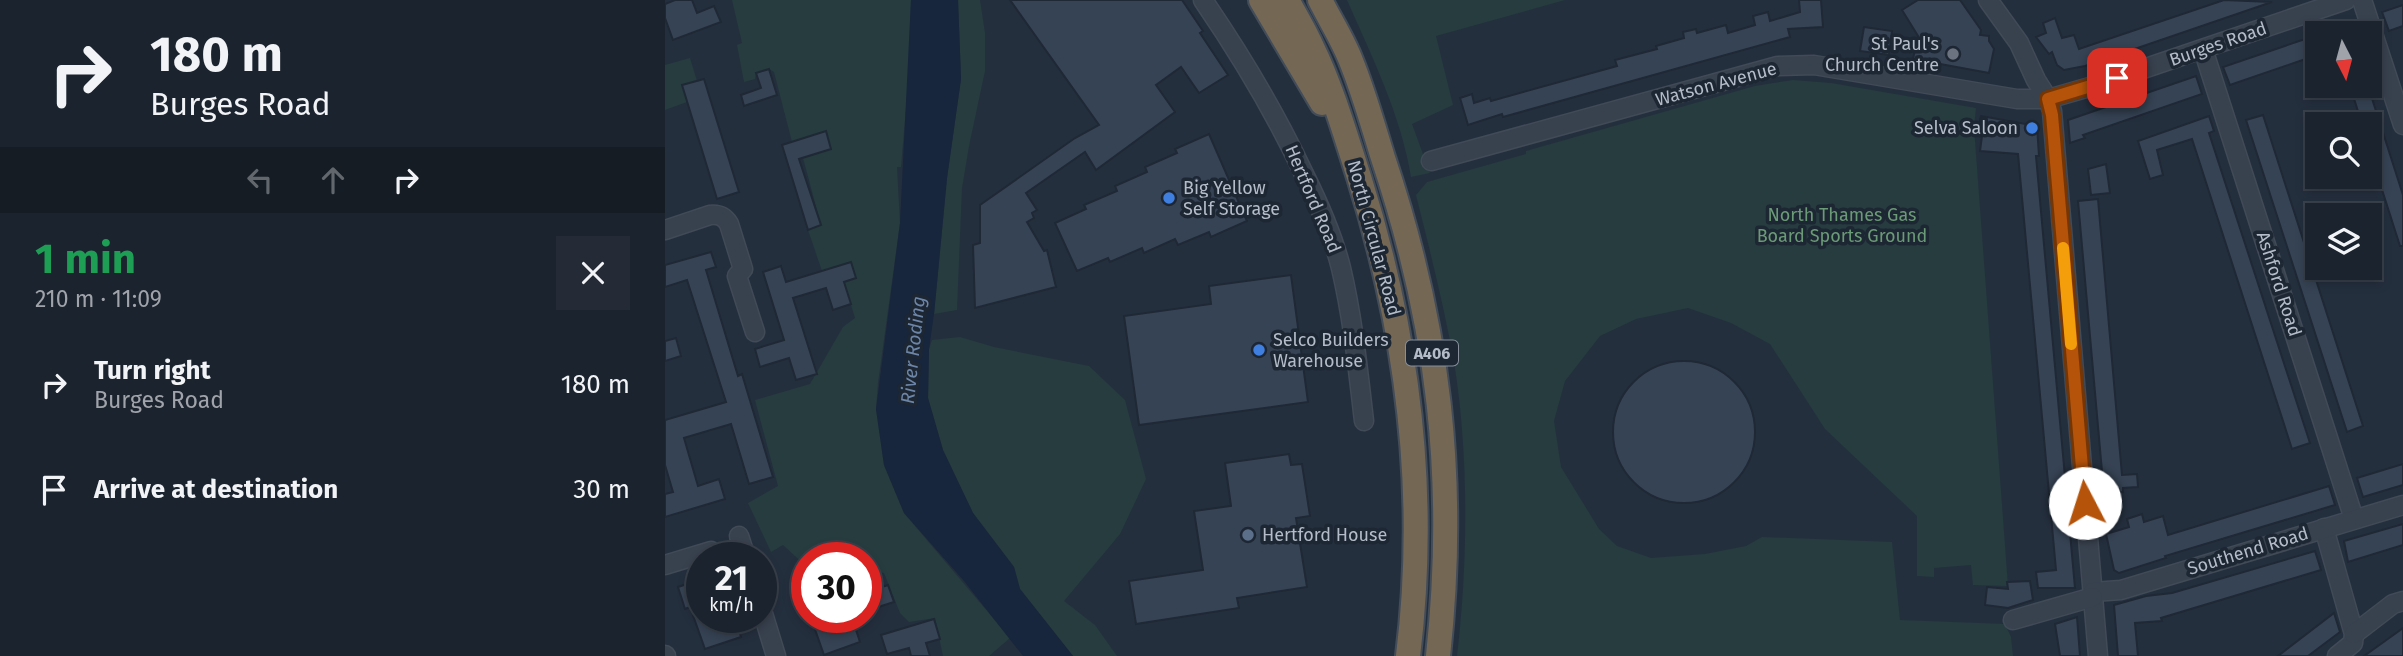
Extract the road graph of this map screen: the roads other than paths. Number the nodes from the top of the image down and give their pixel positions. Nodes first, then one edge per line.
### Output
1 (1203, 0) edge
2 (1261, 0) edge
3 (1287, 0) edge
4 (1319, 0) edge
5 (1327, 0) edge
6 (1989, 0) edge
7 (2346, 0) edge
8 (2362, 0) edge
9 (2203, 49) junction
10 (1351, 60) junction
11 (2048, 99) junction
12 (2403, 125) edge
13 (1346, 138) junction
14 (1431, 161) dead end
15 (665, 230) edge
16 (755, 332) dead end
17 (1364, 421) dead end
18 (2403, 505) edge
19 (2354, 520) junction
20 (2324, 528) junction
21 (739, 536) dead end
22 (741, 542) edge
23 (686, 559) edge
24 (665, 565) edge
25 (2093, 594) junction
26 (2403, 601) edge
27 (2013, 620) dead end
28 (769, 633) edge
29 (2354, 634) junction
30 (776, 656) edge
31 (1408, 656) edge
32 (1438, 656) edge
33 (2098, 656) edge
34 (2337, 656) edge

1 - 17 street, Hertford Road
2 - 13 highway, A406
3 - 13 highway, North Circular Road / A406
4 - 10 highway, North Circular Road / A406
5 - 10 highway, A406
6 - 11 street
7 - 9 street, Burges Road
8 - 12 street
9 - 11 street, Burges Road
9 - 19 street, Ashford Road
10 - 32 highway, North Circular Road / A406
11 - 14 street, Watson Avenue
11 - 25 street
13 - 31 highway, North Circular Road / A406
15 - 16 street
18 - 19 street, Southend Road
19 - 20 street, Southend Road
20 - 25 street, Southend Road
20 - 29 street
21 - 22 street
23 - 24 street
25 - 27 street, Southend Road
25 - 33 street
26 - 29 street
28 - 30 street
29 - 34 street

